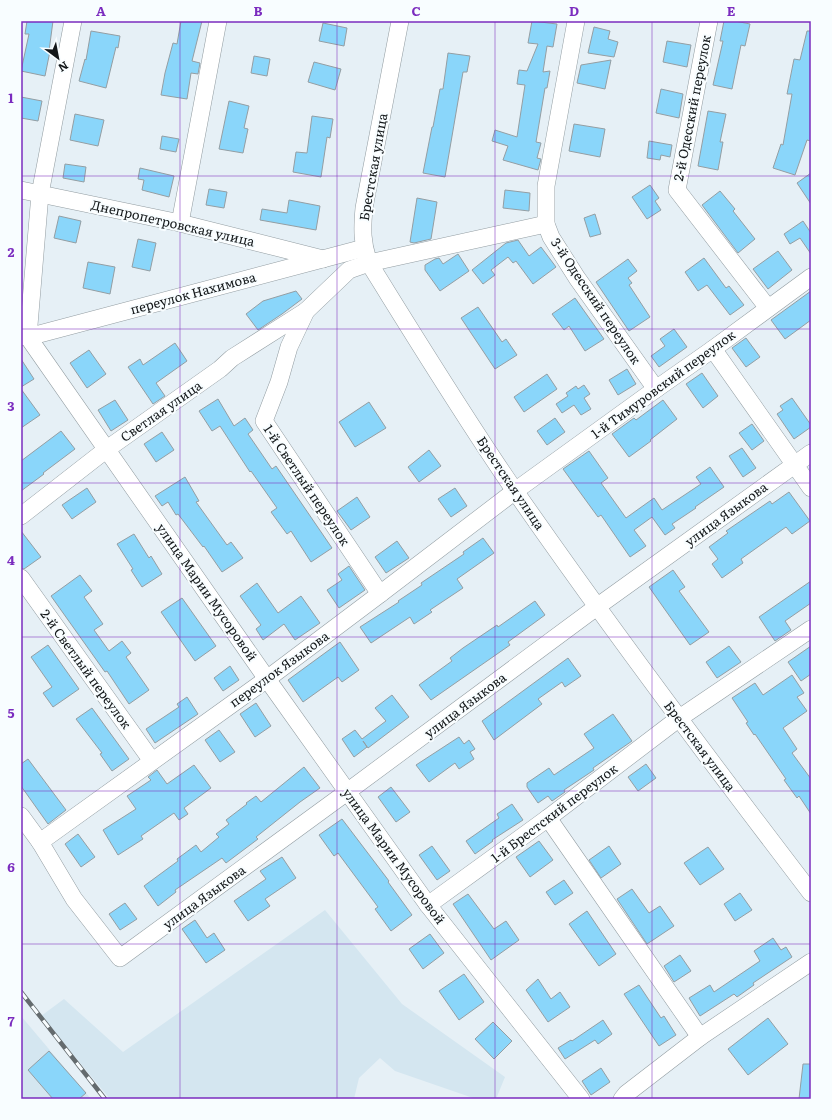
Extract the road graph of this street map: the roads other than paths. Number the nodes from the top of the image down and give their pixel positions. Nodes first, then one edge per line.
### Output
1 (73, 21) edge
2 (218, 21) edge
3 (400, 21) edge
4 (576, 21) edge
5 (709, 21) edge
6 (21, 190) edge
7 (40, 194) junction
8 (180, 223) junction
9 (546, 224) junction
10 (366, 256) junction
11 (324, 259) junction
12 (811, 277) edge
13 (768, 308) junction
14 (306, 311) junction
15 (23, 337) edge
16 (713, 349) junction
17 (656, 389) junction
18 (107, 448) junction
19 (811, 453) edge
20 (795, 464) junction
21 (811, 488) edge
22 (515, 491) junction
23 (21, 516) edge
24 (21, 578) edge
25 (380, 594) junction
26 (598, 606) junction
27 (811, 629) edge
28 (267, 679) junction
29 (678, 719) junction
30 (152, 760) junction
31 (347, 792) junction
32 (21, 816) edge
33 (548, 818) junction
34 (40, 842) junction
35 (811, 893) edge
36 (428, 905) junction
37 (811, 962) edge
38 (700, 1037) junction
39 (581, 1099) edge
40 (622, 1099) edge

1 - 7 street
2 - 8 street
3 - 10 street, Брестская улица
4 - 9 street, 3-й Одесский переулок
5 - 13 street, 2-й Одесский переулок
6 - 7 street, Днепропетровская улица
7 - 8 street, Днепропетровская улица
7 - 15 street
8 - 11 street, Днепропетровская улица
9 - 10 street
9 - 17 street, 3-й Одесский переулок
10 - 11 street, переулок Нахимова
10 - 14 street, 1-й Светлый переулок
10 - 22 street, Брестская улица
11 - 15 street, переулок Нахимова
12 - 13 street, 1-й Тимуровский переулок
13 - 16 street, 1-й Тимуровский переулок
14 - 18 street, Светлая улица
14 - 25 street, 1-й Светлый переулок
15 - 18 street, улица Марии Мусоровой
16 - 17 street, 1-й Тимуровский переулок
16 - 20 street
17 - 22 street, 1-й Тимуровский переулок
18 - 23 street, Светлая улица
18 - 28 street, улица Марии Мусоровой
19 - 20 street, улица Языкова
20 - 21 street
20 - 26 street, улица Языкова
22 - 25 street, переулок Языкова
22 - 26 street, Брестская улица
24 - 30 street, 2-й Светлый переулок
25 - 28 street, переулок Языкова
26 - 29 street, Брестская улица
26 - 31 street, улица Языкова
27 - 29 street, 1-й Брестский переулок
28 - 30 street, переулок Языкова
28 - 31 street, улица Марии Мусоровой
29 - 33 street, 1-й Брестский переулок
29 - 35 street, Брестская улица
30 - 34 street, переулок Языкова
31 - 34 street, улица Языкова
31 - 36 street, улица Марии Мусоровой
32 - 34 street
33 - 36 street, 1-й Брестский переулок
33 - 38 street
36 - 39 street, улица Марии Мусоровой
37 - 38 street
38 - 40 street

